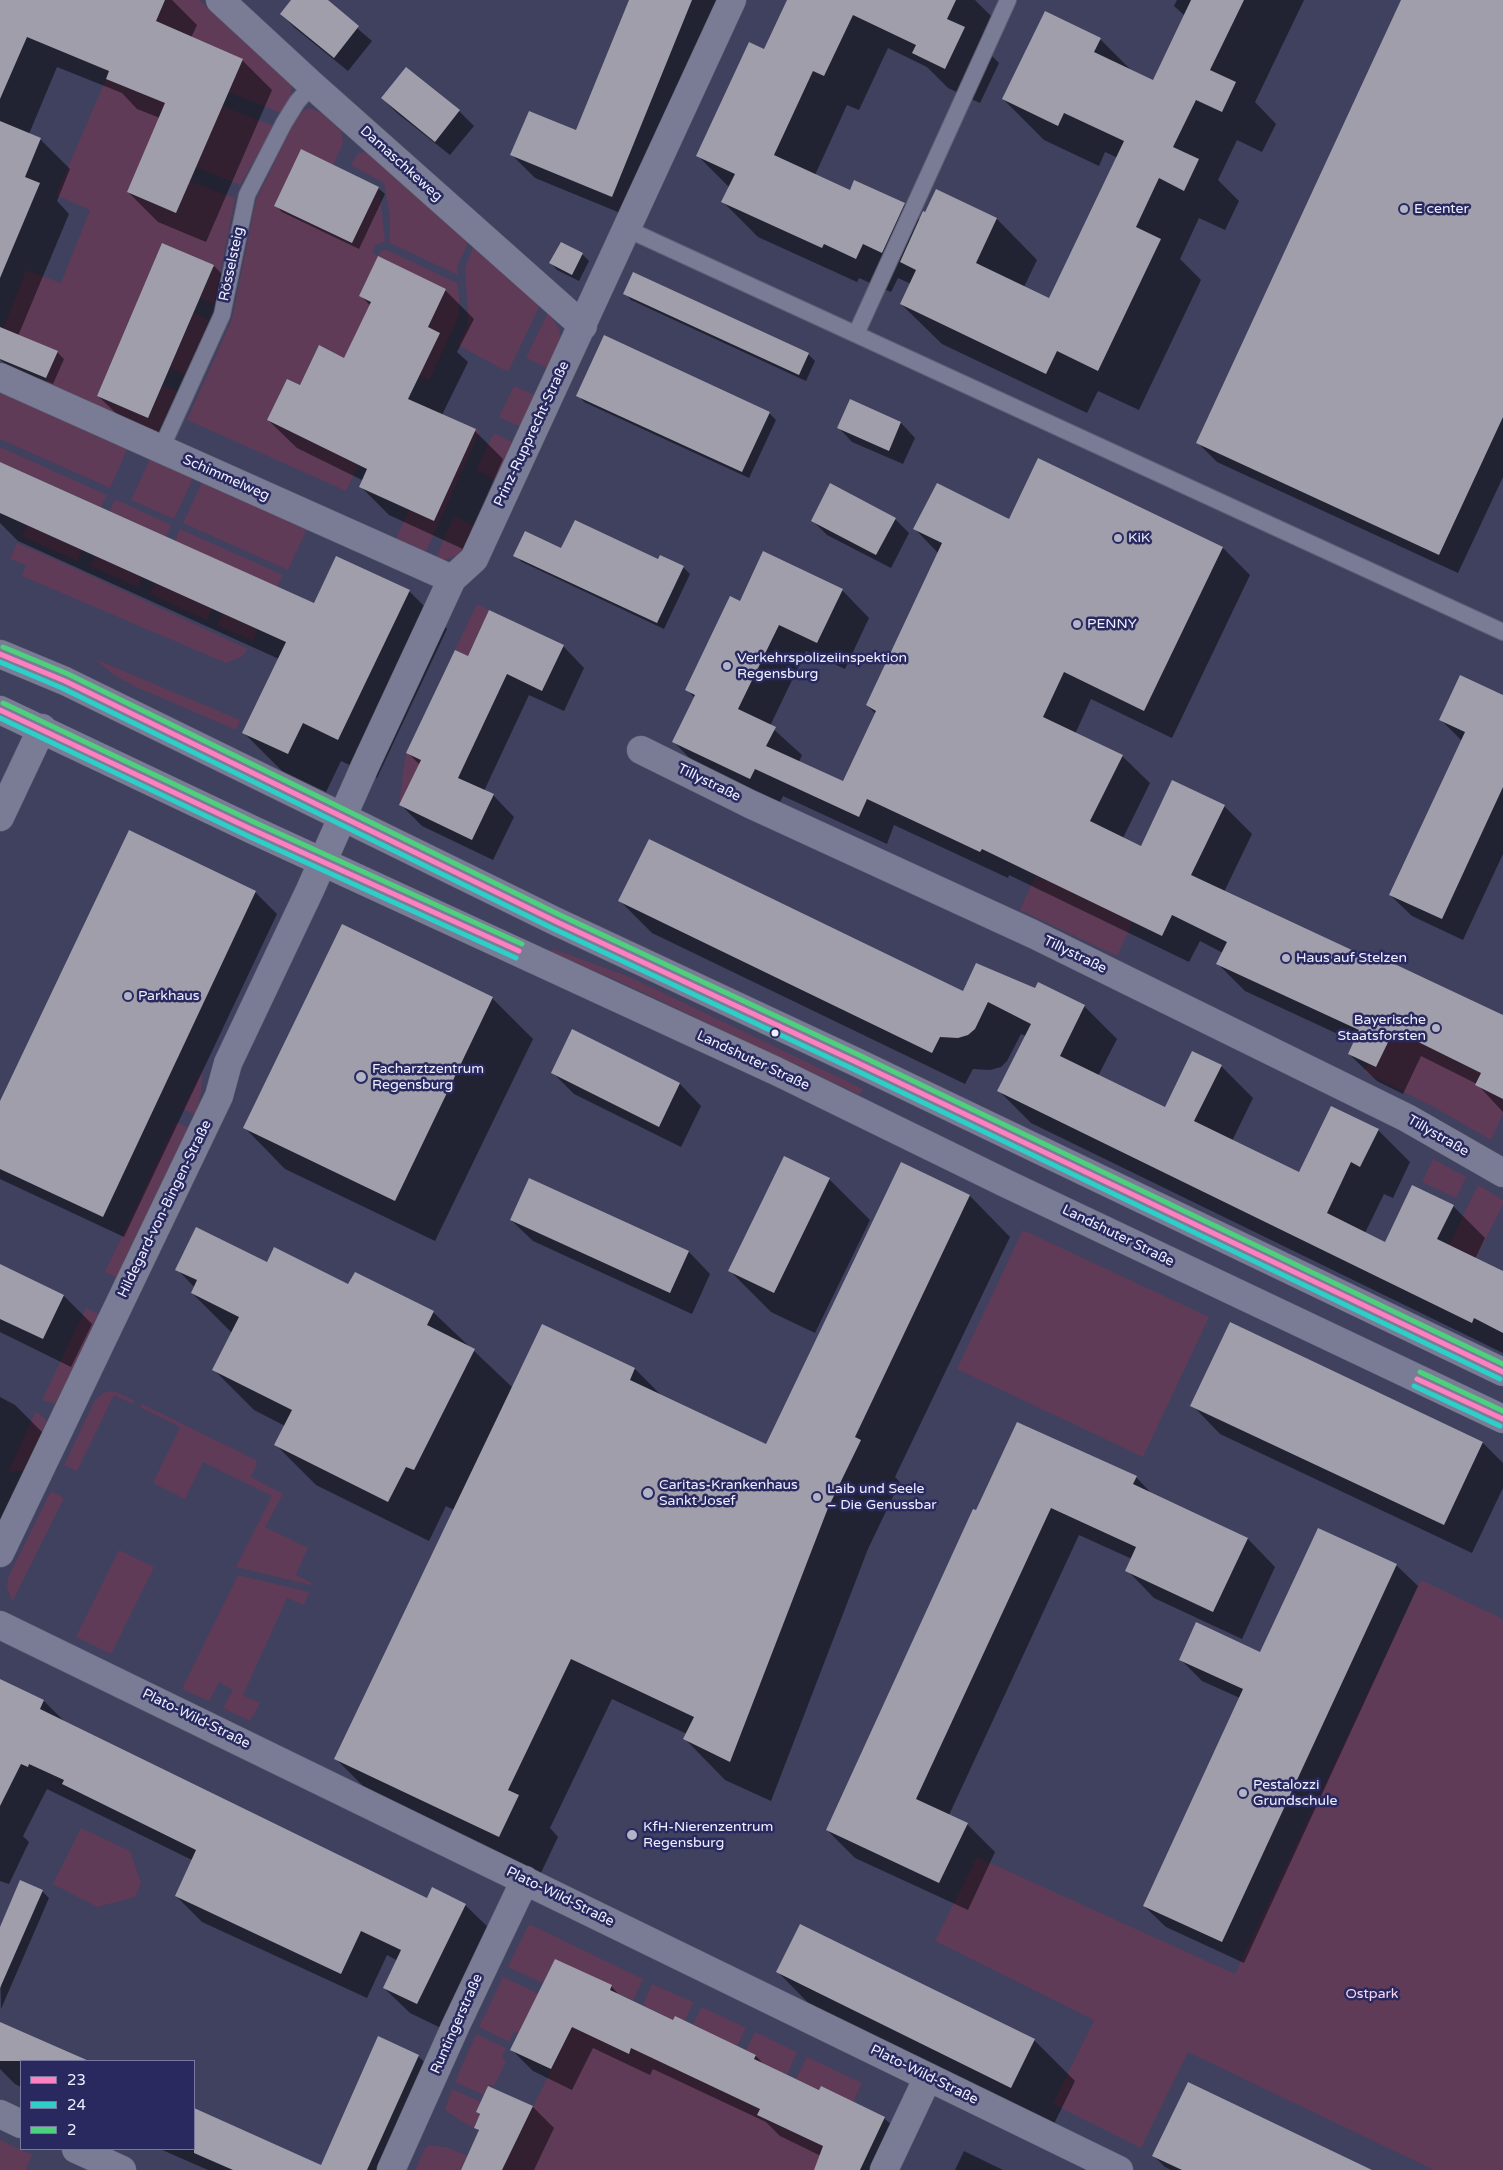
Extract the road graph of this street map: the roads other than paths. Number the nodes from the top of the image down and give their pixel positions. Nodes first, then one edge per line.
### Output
1 (732, 0) edge
2 (1008, 0) edge
3 (232, 4) edge
4 (312, 85) junction
5 (627, 229) junction
6 (582, 326) junction
7 (856, 334) junction
8 (0, 377) edge
9 (161, 449) junction
10 (452, 579) junction
11 (1503, 632) edge
12 (0, 654) edge
13 (0, 710) edge
14 (42, 728) junction
15 (641, 750) dead end
16 (0, 817) edge
17 (343, 818) junction
18 (323, 862) junction
19 (1503, 1174) edge
20 (1503, 1372) edge
21 (1503, 1419) edge
22 (0, 1553) edge
23 (0, 1624) edge
24 (526, 1880) junction
25 (928, 2077) junction
26 (0, 2114) edge
27 (20, 2124) edge
28 (78, 2150) edge
29 (122, 2170) edge
30 (391, 2170) edge
31 (884, 2170) edge
32 (1119, 2170) edge

1 - 5 street, Prinz-Rupprecht-Straße
2 - 7 lane
3 - 4 street, Damaschkeweg
4 - 6 street, Damaschkeweg
4 - 9 lane, Rösselsteig
5 - 6 street, Prinz-Rupprecht-Straße
5 - 7 lane
6 - 10 street, Prinz-Rupprecht-Straße
7 - 11 lane
8 - 9 street, Schimmelweg
9 - 10 street, Schimmelweg
10 - 17 street, Prinz-Rupprecht-Straße
12 - 17 street
13 - 14 street, Landshuter Straße
14 - 16 street
14 - 18 street, Landshuter Straße
15 - 19 street, Tillystraße
17 - 18 street, Prinz-Rupprecht-Straße
17 - 20 street
18 - 21 street, Landshuter Straße
18 - 22 street, Hildegard-von-Bingen-Straße
23 - 24 street, Plato-Wild-Straße
24 - 25 street, Plato-Wild-Straße
24 - 30 street, Runtingerstraße
25 - 31 street
25 - 32 street, Plato-Wild-Straße
26 - 27 street
28 - 29 street

